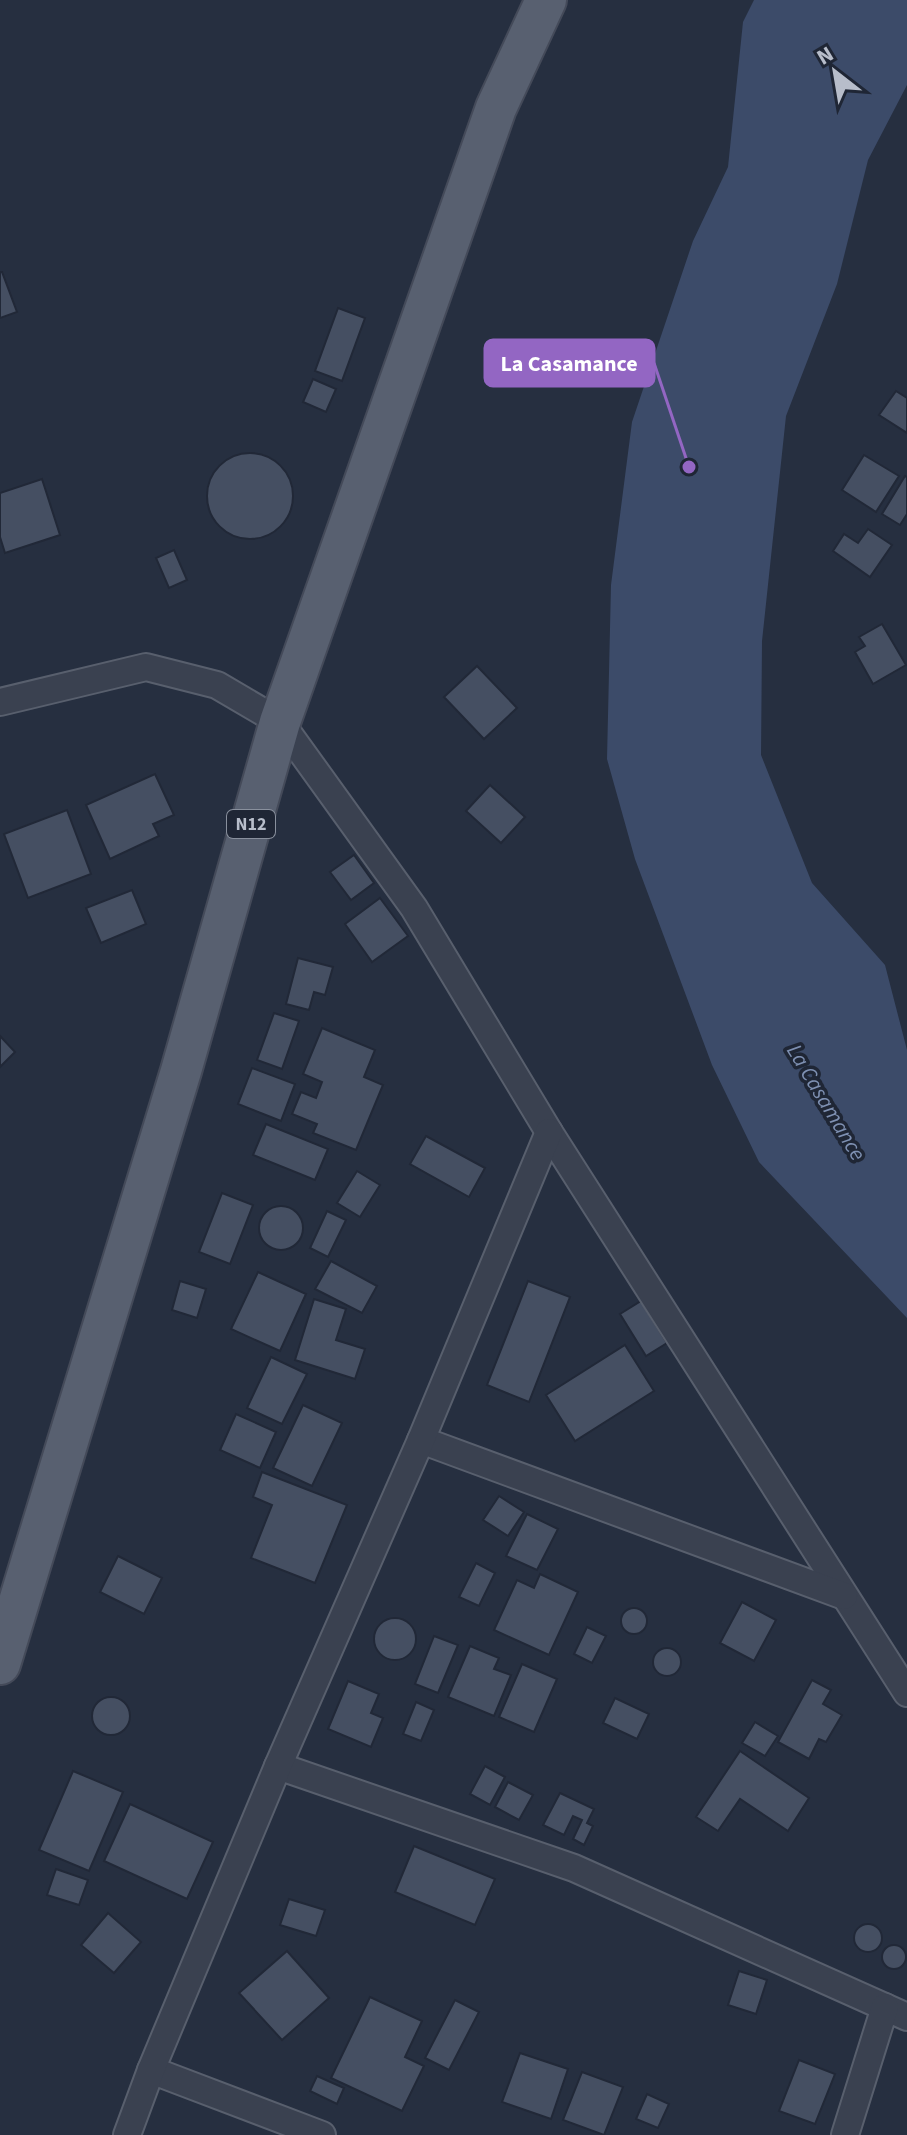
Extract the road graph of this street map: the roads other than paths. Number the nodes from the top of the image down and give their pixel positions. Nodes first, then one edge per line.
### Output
1 (546, 0) edge
2 (0, 702) edge
3 (280, 722) junction
4 (549, 1132) junction
5 (421, 1440) junction
6 (844, 1596) junction
7 (0, 1664) edge
8 (907, 1693) edge
9 (278, 1766) junction
10 (896, 2012) edge
11 (151, 2070) junction
12 (127, 2135) edge
13 (322, 2135) edge
14 (845, 2135) edge

1 - 3 main road, N12
2 - 3 street
3 - 4 street
3 - 7 main road, N12
4 - 5 street
4 - 6 street
5 - 6 street
5 - 9 street
6 - 8 street
9 - 10 street
9 - 11 street
10 - 14 street
11 - 12 street
11 - 13 street

